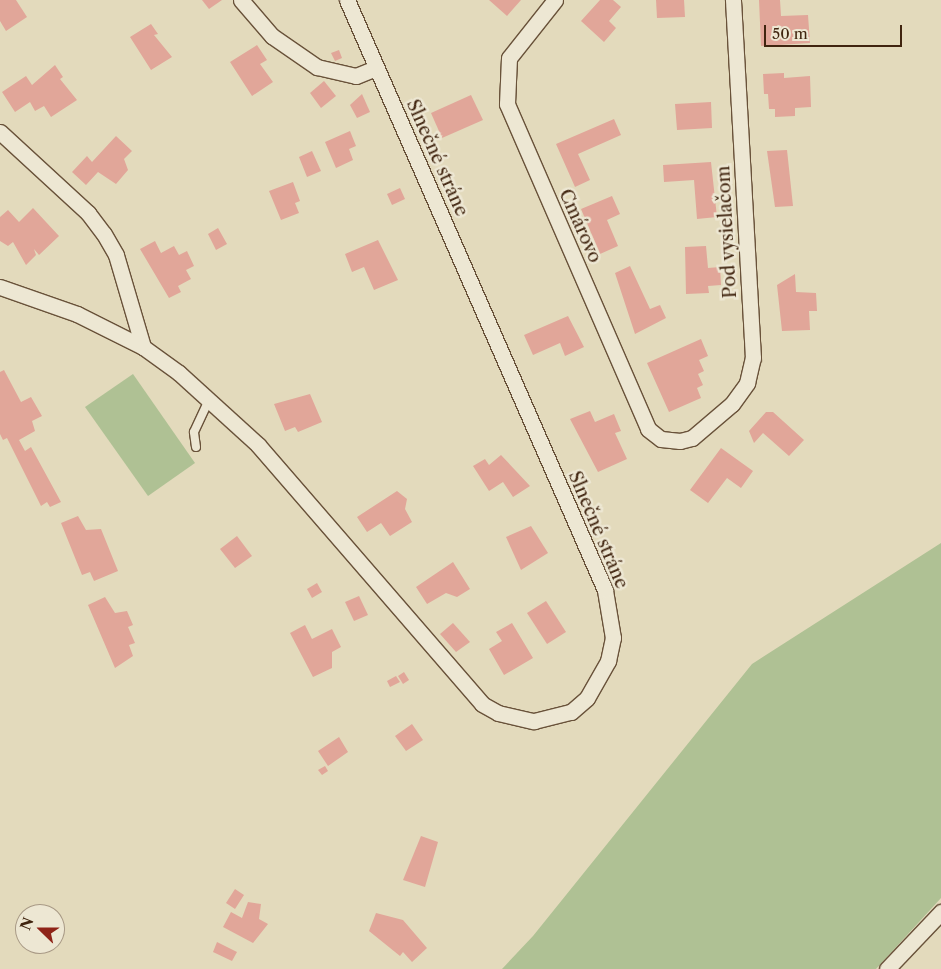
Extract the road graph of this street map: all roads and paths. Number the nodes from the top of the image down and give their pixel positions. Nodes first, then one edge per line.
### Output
1 (241, 0) edge
2 (347, 0) edge
3 (555, 0) edge
4 (733, 0) edge
5 (376, 68) junction
6 (0, 132) edge
7 (0, 287) edge
8 (143, 347) junction
9 (210, 400) junction
10 (692, 438) joint
11 (196, 447) dead end
12 (941, 912) edge
13 (887, 969) edge

1 - 5 street
2 - 5 street, Slnečné stráne
3 - 10 street, Cmárovo
4 - 10 street, Pod vysielačom
5 - 9 street, Slnečné stráne
6 - 8 street
7 - 8 street, Slnečné stráne
8 - 9 street, Slnečné stráne
9 - 11 lane
12 - 13 street

